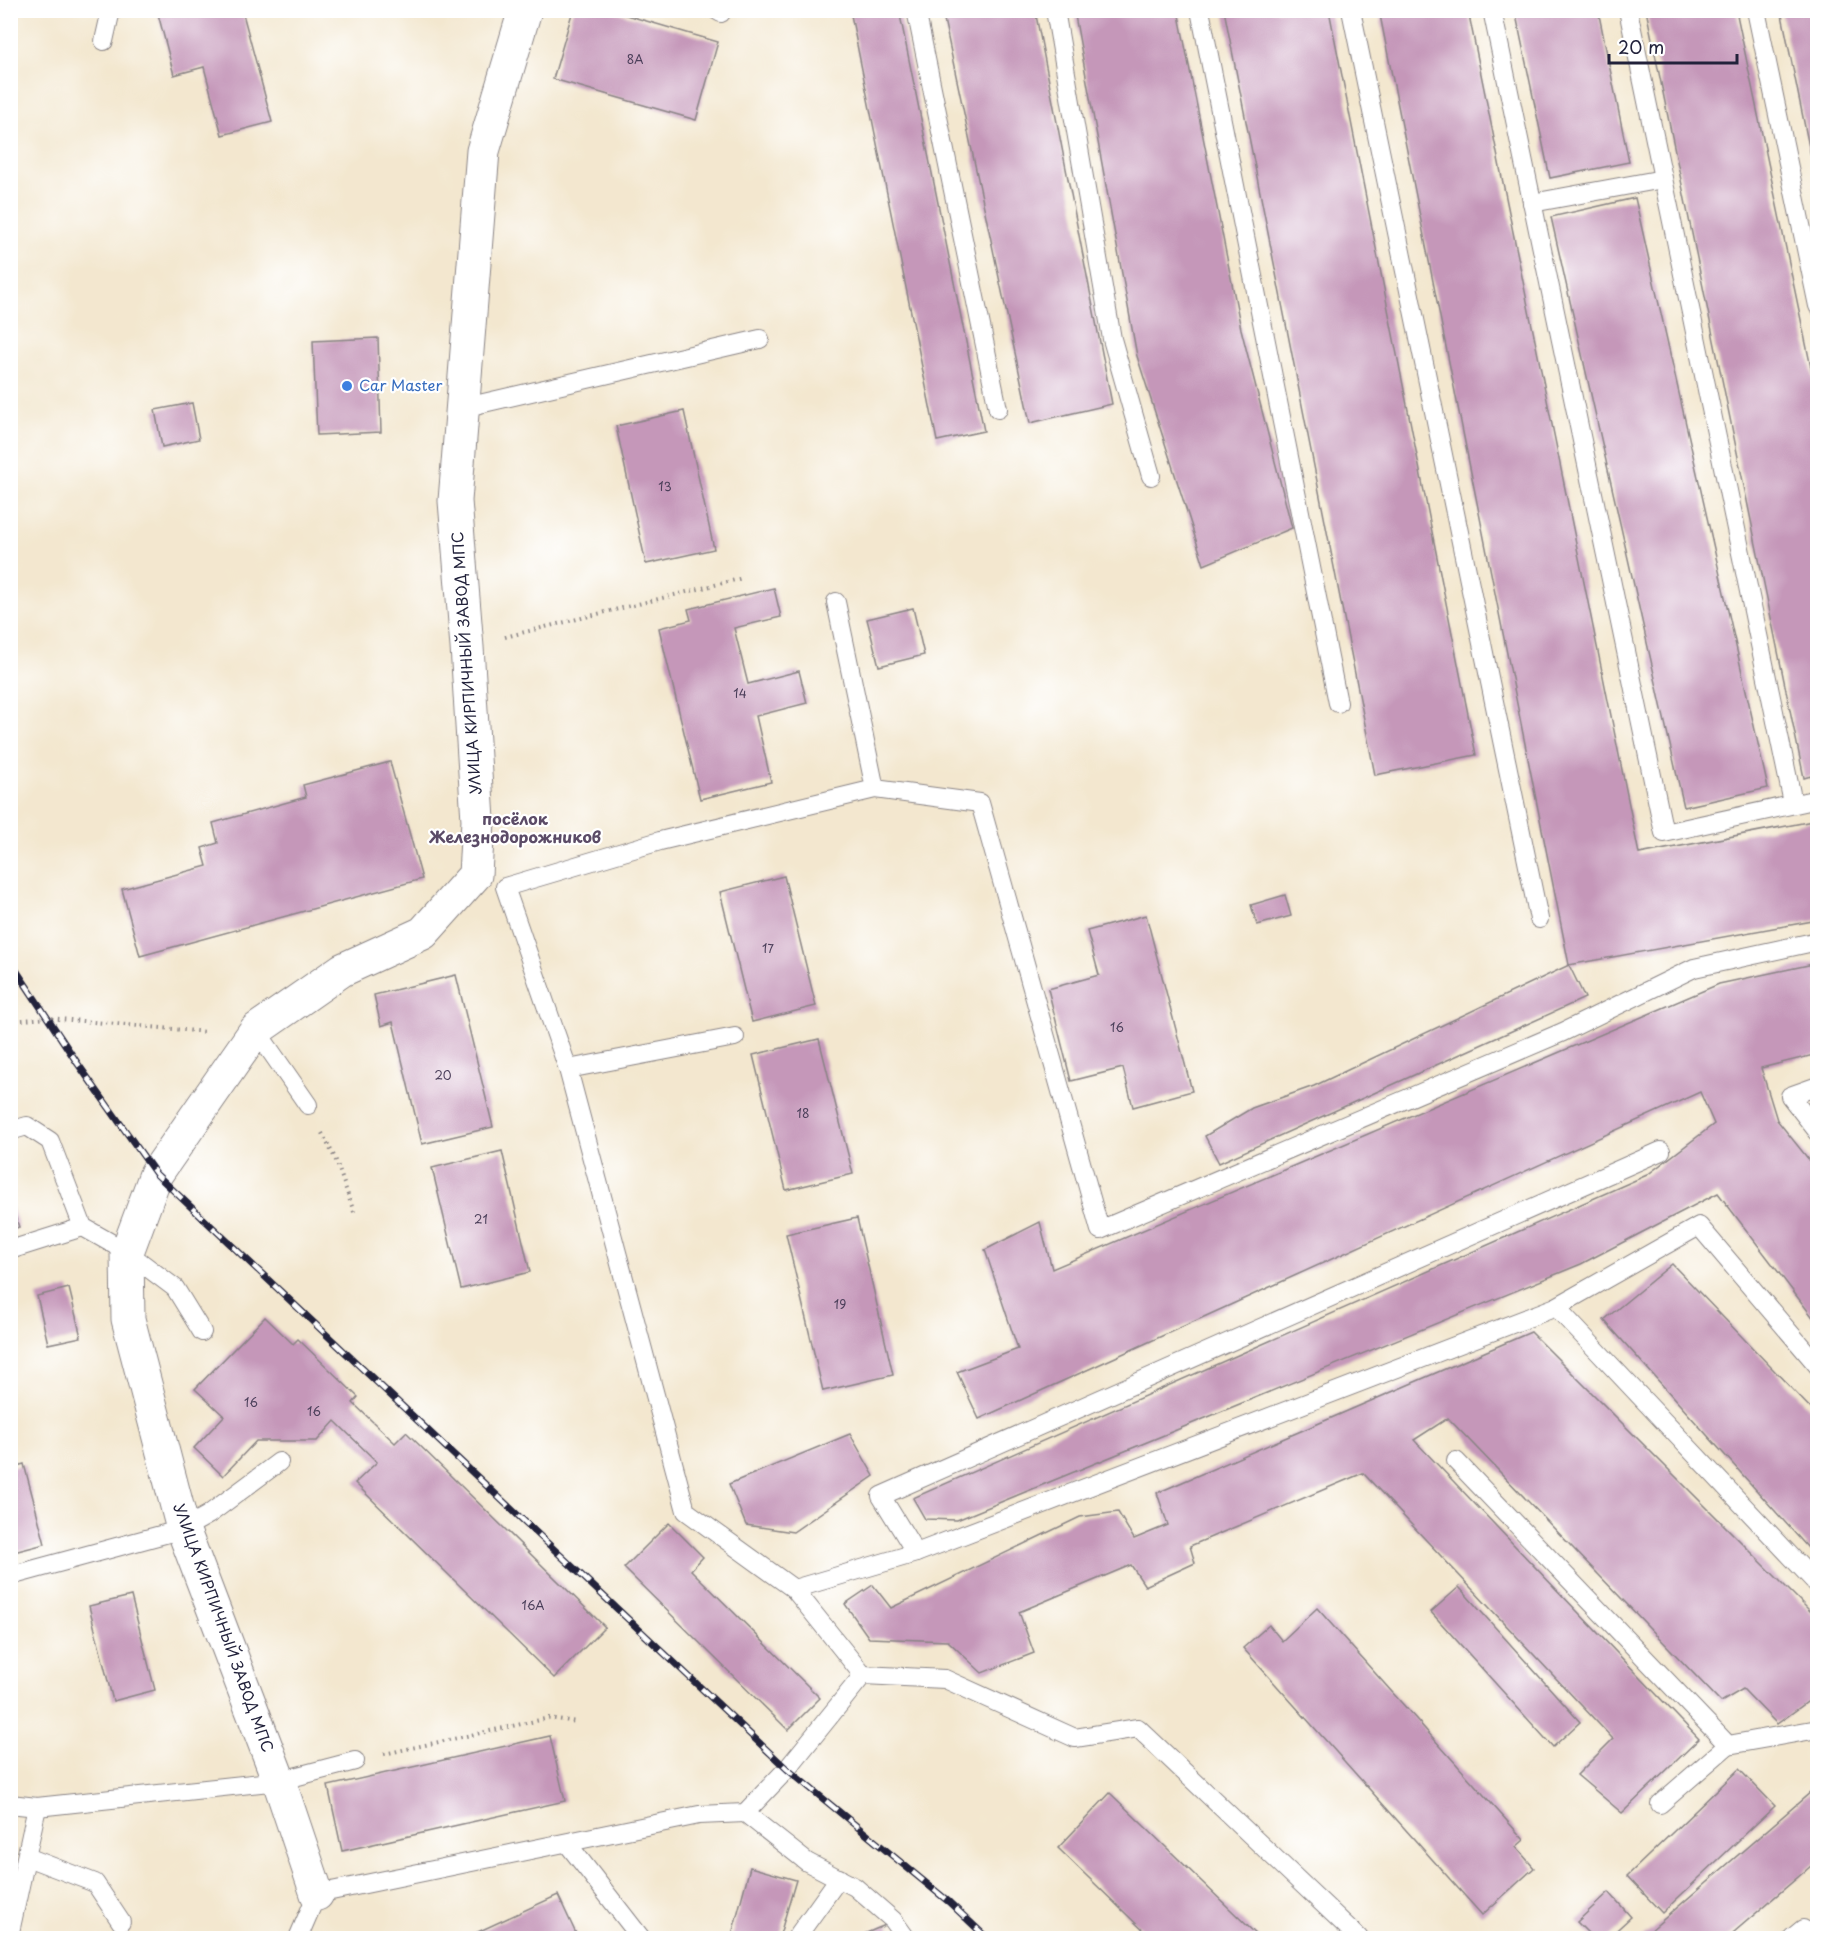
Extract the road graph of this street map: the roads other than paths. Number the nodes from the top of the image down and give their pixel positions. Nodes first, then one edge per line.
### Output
1 (111, 10) edge
2 (525, 10) edge
3 (916, 10) edge
4 (1054, 10) edge
5 (1200, 10) edge
6 (1351, 10) edge
7 (1492, 10) edge
8 (1628, 10) edge
9 (1756, 10) edge
10 (104, 41) dead end
11 (1663, 179) junction
12 (1532, 203) junction
13 (1818, 306) edge
14 (760, 339) dead end
15 (462, 408) junction
16 (998, 410) dead end
17 (1151, 476) dead end
18 (836, 602) dead end
19 (1338, 703) dead end
20 (875, 789) junction
21 (1818, 799) edge
22 (1792, 803) junction
23 (490, 881) junction
24 (1539, 919) dead end
25 (1818, 941) edge
26 (256, 1030) junction
27 (735, 1037) dead end
28 (568, 1069) junction
29 (1818, 1086) edge
30 (308, 1105) road end
31 (10, 1131) edge
32 (1818, 1132) edge
33 (1661, 1150) dead end
34 (83, 1227) junction
35 (10, 1250) edge
36 (127, 1252) junction
37 (1556, 1307) junction
38 (202, 1332) dead end
39 (1818, 1366) edge
40 (1456, 1461) dead end
41 (279, 1462) dead end
42 (183, 1529) junction
43 (916, 1553) junction
44 (10, 1576) edge
45 (1818, 1584) edge
46 (794, 1589) junction
47 (863, 1675) junction
48 (1818, 1729) edge
49 (1728, 1745) junction
50 (355, 1761) road end
51 (279, 1781) junction
52 (10, 1804) edge
53 (1660, 1804) dead end
54 (37, 1807) junction
55 (745, 1813) junction
56 (567, 1843) junction
57 (27, 1857) junction
58 (839, 1878) junction
59 (317, 1894) junction
60 (121, 1922) dead end
61 (10, 1932) edge
62 (298, 1938) edge
63 (641, 1938) edge
64 (796, 1938) edge
65 (906, 1938) edge
66 (1359, 1938) edge
67 (1791, 1938) edge
68 (1814, 1938) edge

1 - 10 lane
2 - 15 street, УЛИЦА КИРПИЧНЫЙ ЗАВОД МПС
3 - 16 lane
4 - 17 lane
5 - 19 lane
6 - 24 lane
7 - 12 lane
8 - 11 lane
9 - 13 lane
11 - 12 lane
11 - 22 lane
12 - 22 lane
14 - 15 lane
15 - 23 street, УЛИЦА КИРПИЧНЫЙ ЗАВОД МПС
18 - 20 lane
20 - 23 lane
20 - 25 lane
21 - 22 lane
23 - 26 street, УЛИЦА КИРПИЧНЫЙ ЗАВОД МПС
23 - 28 lane
26 - 30 lane
26 - 36 street, УЛИЦА КИРПИЧНЫЙ ЗАВОД МПС
27 - 28 lane
28 - 46 lane
29 - 32 lane
31 - 34 lane
33 - 43 lane
34 - 35 lane
34 - 36 lane
36 - 38 lane
36 - 42 street, УЛИЦА КИРПИЧНЫЙ ЗАВОД МПС
37 - 39 lane
37 - 43 lane
37 - 45 lane
40 - 49 lane
41 - 42 lane
42 - 44 lane
42 - 51 street, УЛИЦА КИРПИЧНЫЙ ЗАВОД МПС
43 - 46 lane
46 - 47 lane
47 - 55 lane
47 - 66 lane
48 - 49 lane
49 - 53 lane
50 - 51 lane
51 - 54 lane
51 - 59 street, УЛИЦА КИРПИЧНЫЙ ЗАВОД МПС
52 - 54 lane
54 - 57 lane
55 - 56 lane
55 - 58 lane
56 - 59 lane
56 - 63 lane
57 - 60 lane
57 - 61 lane
58 - 64 lane
58 - 65 lane
59 - 62 lane
67 - 68 lane

